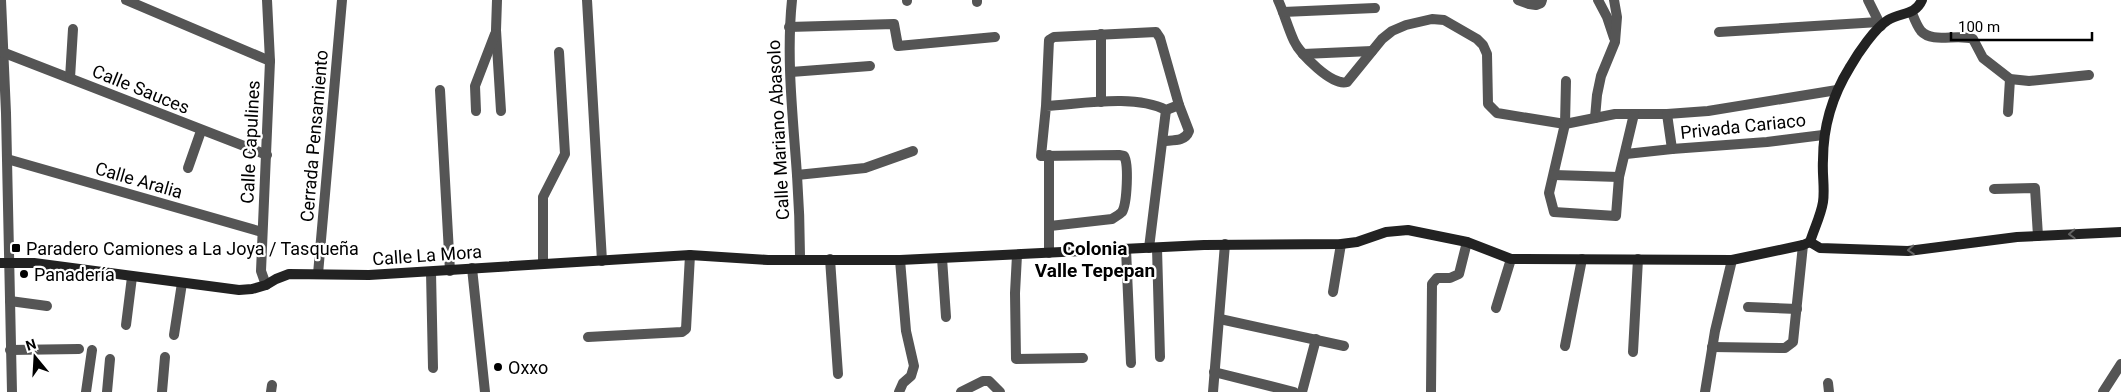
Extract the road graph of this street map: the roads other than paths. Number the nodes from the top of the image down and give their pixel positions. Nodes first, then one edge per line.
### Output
1 (0, 0) edge
2 (126, 0) edge
3 (267, 0) edge
4 (342, 0) edge
5 (497, 0) edge
6 (587, 0) edge
7 (792, 0) edge
8 (1278, 0) edge
9 (1518, 0) edge
10 (1542, 0) edge
11 (1598, 0) edge
12 (1614, 0) edge
13 (1868, 0) edge
14 (1922, 0) edge
15 (1375, 8) dead end
16 (1283, 12) junction
17 (1912, 13) junction
18 (1880, 24) junction
19 (790, 27) junction
20 (73, 29) dead end
21 (496, 30) junction
22 (1719, 32) dead end
23 (1101, 34) junction
24 (995, 37) dead end
25 (1615, 42) junction
26 (1372, 51) junction
27 (2, 52) junction
28 (559, 52) dead end
29 (1303, 54) junction
30 (270, 61) junction
31 (870, 66) dead end
32 (791, 72) junction
33 (2089, 75) dead end
34 (70, 78) junction
35 (2010, 79) junction
36 (1566, 81) dead end
37 (440, 90) dead end
38 (1837, 90) junction
39 (1101, 102) junction
40 (1179, 105) junction
41 (1046, 106) junction
42 (1166, 110) junction
43 (501, 111) dead end
44 (476, 112) dead end
45 (2008, 112) dead end
46 (1634, 114) junction
47 (1667, 114) junction
48 (1595, 118) junction
49 (1565, 124) junction
50 (201, 131) junction
51 (1823, 134) junction
52 (1162, 141) junction
53 (1672, 150) junction
54 (913, 151) dead end
55 (1626, 154) junction
56 (267, 155) junction
57 (1049, 156) junction
58 (7, 159) junction
59 (188, 168) dead end
60 (797, 175) junction
61 (1554, 175) junction
62 (1619, 177) junction
63 (1994, 188) dead end
64 (3, 194) edge
65 (1050, 226) junction
66 (262, 232) junction
67 (2121, 232) edge
68 (2038, 236) junction
69 (1467, 242) junction
70 (1807, 243) junction
71 (1225, 244) junction
72 (1341, 244) junction
73 (1153, 248) junction
74 (1126, 249) junction
75 (1049, 253) junction
76 (1017, 255) junction
77 (690, 256) junction
78 (942, 258) junction
79 (800, 259) junction
80 (830, 259) junction
81 (1511, 259) junction
82 (1638, 259) junction
83 (900, 260) junction
84 (1582, 260) junction
85 (1732, 260) junction
86 (602, 262) junction
87 (4, 263) edge
88 (543, 263) junction
89 (472, 268) junction
90 (450, 271) junction
91 (431, 272) junction
92 (318, 274) junction
93 (132, 276) junction
94 (182, 283) junction
95 (266, 285) junction
96 (1333, 292) dead end
97 (10, 301) junction
98 (47, 306) dead end
99 (1748, 307) dead end
100 (1496, 308) dead end
101 (1797, 309) junction
102 (946, 317) dead end
103 (1220, 319) junction
104 (126, 325) dead end
105 (5, 333) edge
106 (174, 335) dead end
107 (588, 337) dead end
108 (1316, 339) junction
109 (1344, 346) dead end
110 (1565, 346) dead end
111 (1712, 347) junction
112 (79, 349) dead end
113 (10, 350) junction
114 (92, 350) dead end
115 (1633, 352) dead end
116 (165, 357) dead end
117 (1160, 357) dead end
118 (1083, 358) dead end
119 (110, 359) dead end
120 (1131, 363) dead end
121 (2121, 364) edge
122 (433, 368) dead end
123 (1214, 372) junction
124 (838, 374) dead end
125 (12, 392) edge
126 (86, 392) edge
127 (107, 392) edge
128 (162, 392) edge
129 (485, 392) edge
130 (899, 392) edge
131 (961, 392) edge
132 (1000, 392) edge
133 (1213, 392) edge
134 (1294, 392) edge
135 (1302, 392) edge
136 (1431, 392) edge
137 (1705, 392) edge
138 (2103, 392) edge

1 - 27 street
2 - 30 street
3 - 30 street, Calle Capulines
4 - 92 street, Cerrada Pensamiento
5 - 21 street
6 - 86 street
7 - 19 street, Calle Mariano Abasolo
8 - 16 street
9 - 10 street
11 - 25 street
12 - 25 street
13 - 18 street
14 - 17 street
15 - 16 street
16 - 29 street
17 - 18 street
17 - 35 street
18 - 22 street
18 - 38 street
19 - 24 street
19 - 32 street, Calle Mariano Abasolo
20 - 34 street
21 - 43 street
21 - 44 street
23 - 39 street
23 - 40 street
23 - 41 street
25 - 48 street
26 - 29 street
26 - 29 street
26 - 49 street, Privada Cariaco
27 - 34 street, Calle Sauces
27 - 58 street
28 - 88 street
30 - 56 street, Calle Capulines
31 - 32 street
32 - 60 street, Calle Mariano Abasolo
33 - 35 street
34 - 50 street, Calle Sauces
35 - 45 street
36 - 49 street
37 - 90 street
38 - 47 street, Privada Cariaco
38 - 51 street
39 - 41 street
39 - 42 street
40 - 42 street
40 - 52 street
41 - 57 street
42 - 52 street
46 - 47 street, Privada Cariaco
46 - 48 street, Privada Cariaco
46 - 55 street
47 - 53 street, Privada Cariaco
48 - 49 street, Privada Cariaco
49 - 61 street
50 - 56 street, Calle Sauces
50 - 59 street
51 - 53 street, Privada Cariaco
51 - 70 street
52 - 73 street
53 - 55 street
54 - 60 street
55 - 62 street
56 - 66 street, Calle Capulines
57 - 65 street
57 - 65 street
58 - 64 street
58 - 66 street, Calle Aralia
60 - 79 street, Calle Mariano Abasolo
61 - 62 street
61 - 62 street
63 - 68 street
64 - 87 street
65 - 75 street
66 - 95 street, Calle Capulines
67 -> 68 street
68 -> 70 street
69 - 72 street, Calle La Mora
69 - 81 street, Calle La Mora
69 - 136 street
70 - 85 street
70 - 101 street
71 - 72 street, Calle La Mora
71 - 73 street, Calle La Mora
71 - 103 street
72 - 96 street
73 - 74 street, Calle La Mora
73 - 117 street
74 - 75 street, Calle La Mora
74 - 120 street
75 - 76 street, Calle La Mora
76 - 78 street, Calle La Mora
76 - 118 street
77 - 79 street, Calle La Mora
77 - 86 street, Calle La Mora
77 - 107 street
78 - 83 street, Calle La Mora
78 - 102 street
79 - 80 street, Calle La Mora
80 - 83 street, Calle La Mora
80 - 124 street
81 - 84 street
81 - 100 street
82 - 84 street
82 - 85 street
82 - 115 street
83 - 130 street
84 - 110 street
85 - 111 street
86 - 88 street, Calle La Mora
87 - 93 street, Calle La Mora
87 - 97 street
88 - 89 street, Calle La Mora
89 - 90 street, Calle La Mora
89 - 129 street
90 - 91 street, Calle La Mora
91 - 92 street, Calle La Mora
91 - 122 street
92 - 95 street, Calle La Mora
93 - 94 street, Calle La Mora
93 - 104 street
94 - 95 street, Calle La Mora
94 - 106 street
97 - 98 street
97 - 105 street
99 - 101 street
101 - 111 street
103 - 108 street
103 - 123 street
105 - 113 street
108 - 109 street
108 - 135 street
111 - 137 street
112 - 113 street
113 - 125 street
114 - 126 street
116 - 128 street
119 - 127 street
121 - 138 street
123 - 133 street
123 - 134 street
131 - 132 street

